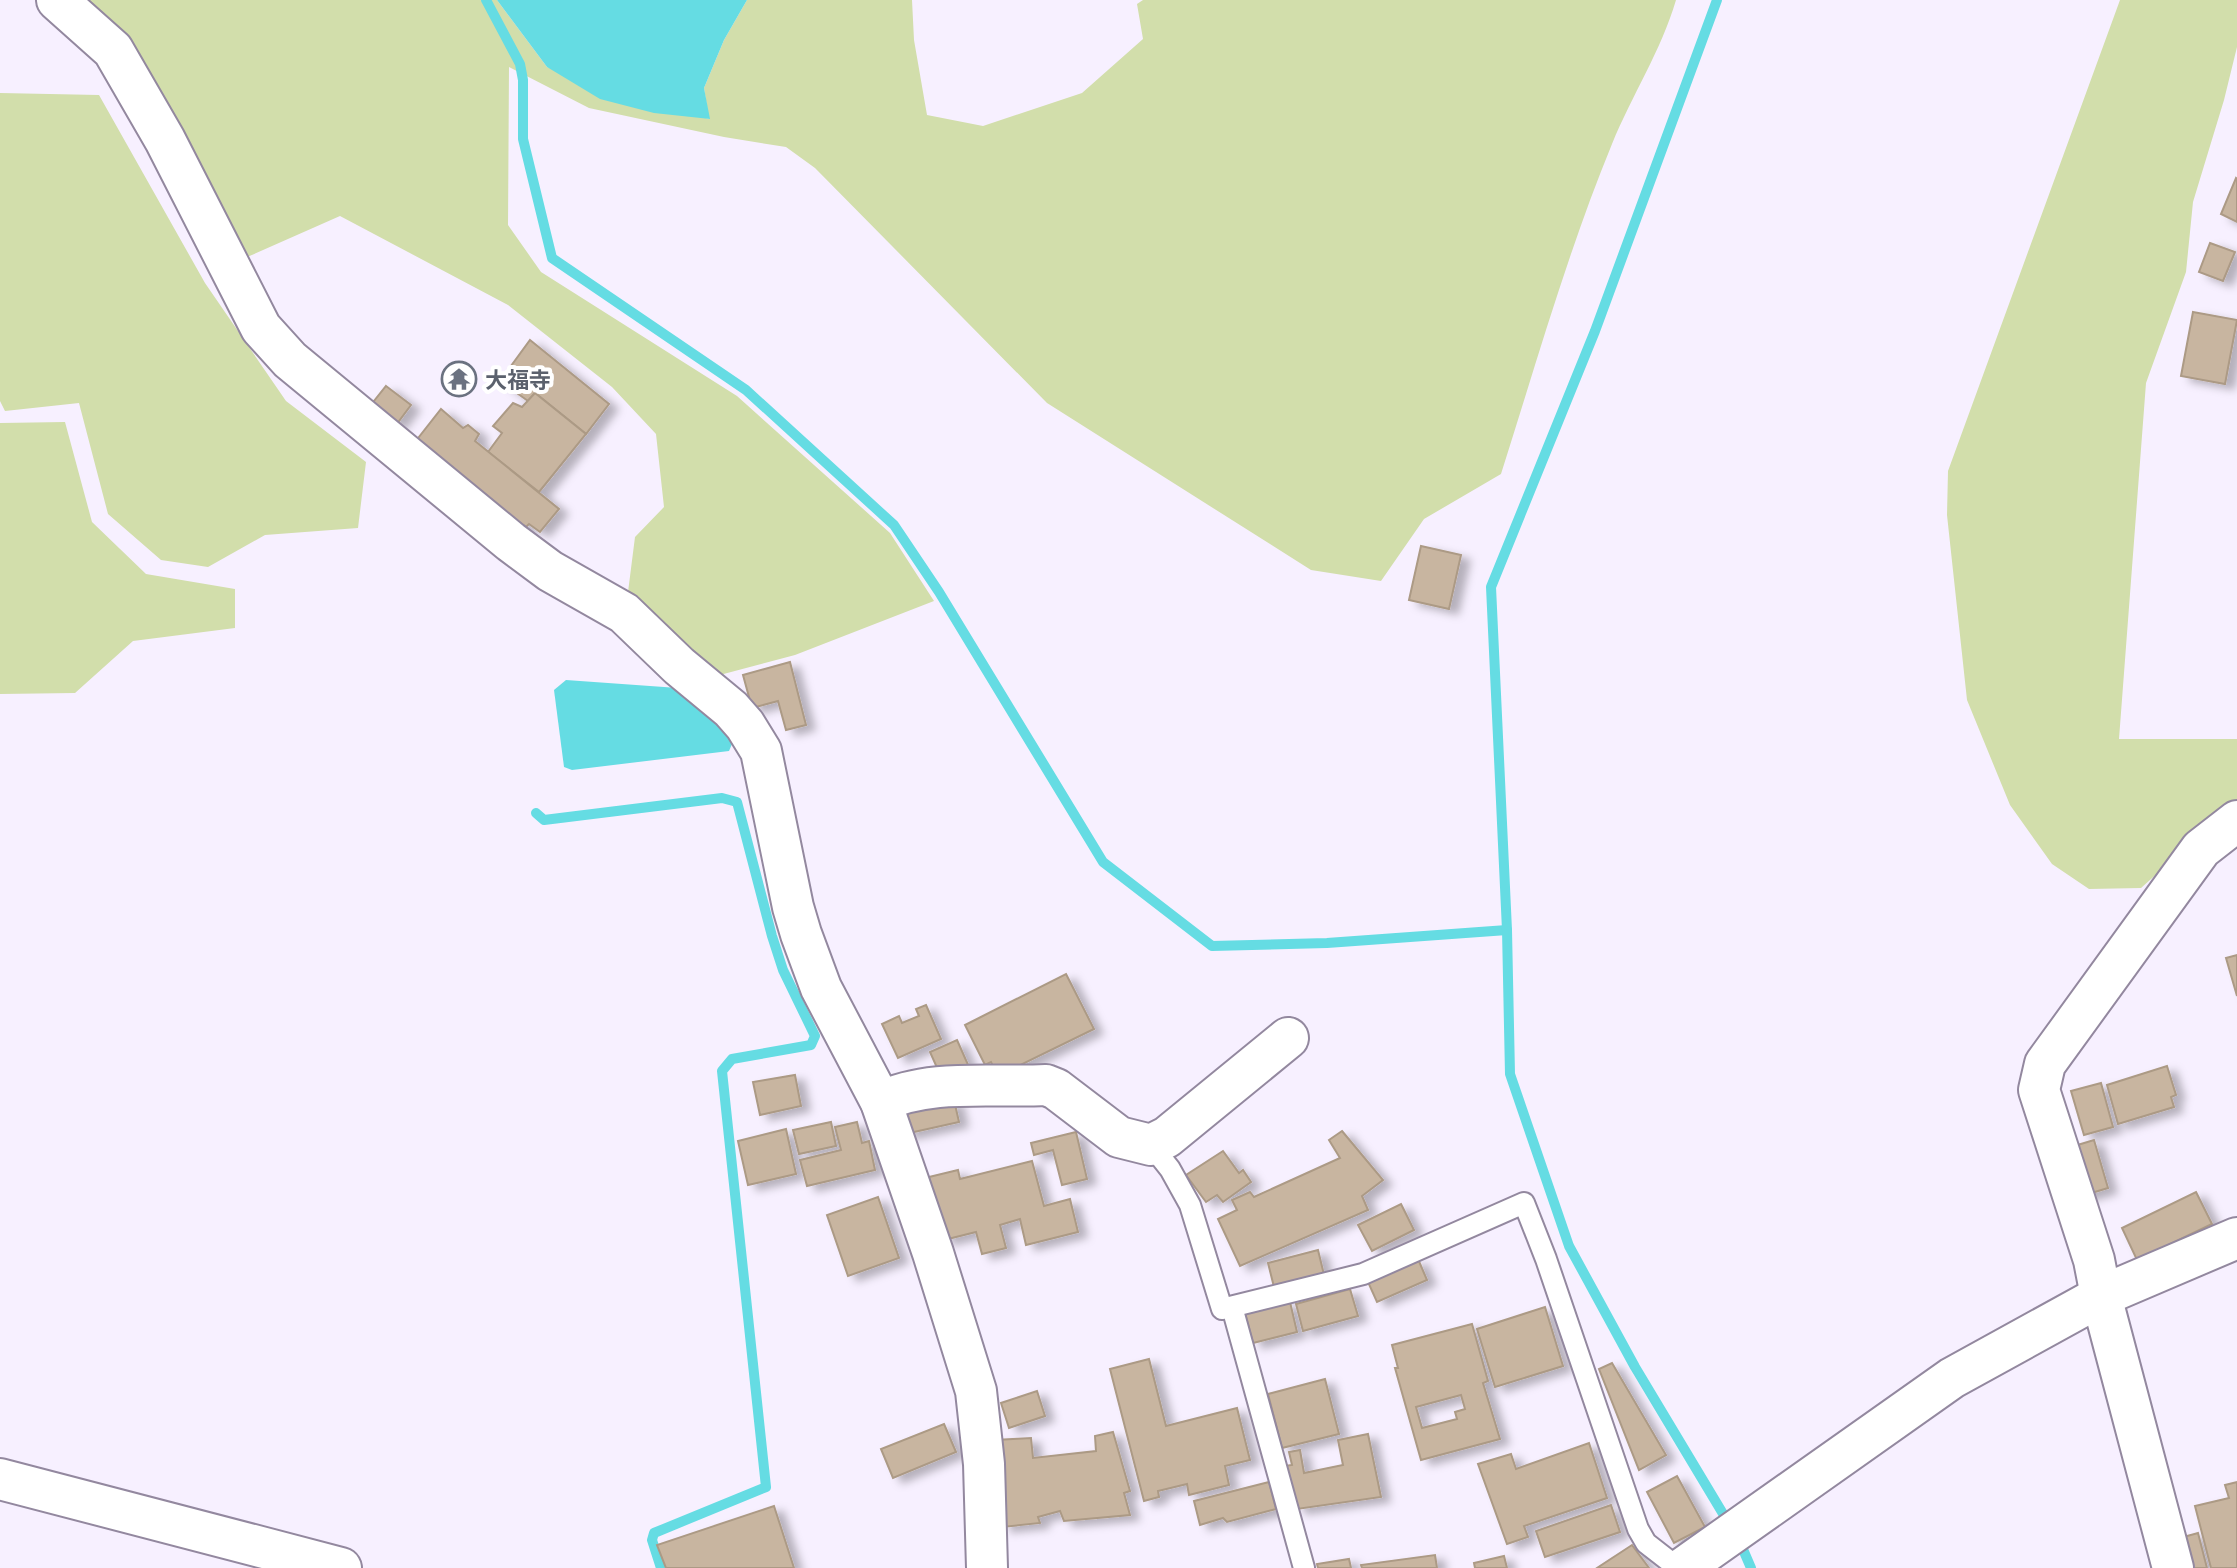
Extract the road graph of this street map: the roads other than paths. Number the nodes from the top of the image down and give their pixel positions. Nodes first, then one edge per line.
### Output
1 (57, 0) edge
2 (2237, 821) edge
3 (1288, 1038) dead end
4 (881, 1102) junction
5 (1151, 1145) junction
6 (2237, 1238) edge
7 (2101, 1296) junction
8 (1232, 1307) junction
9 (0, 1479) edge
10 (1727, 1543) edge
11 (341, 1568) edge
12 (987, 1568) edge
13 (1304, 1568) edge
14 (1681, 1568) edge
15 (2173, 1568) edge

1 - 4 street
2 - 7 street
3 - 5 street
4 - 5 street
4 - 12 street
5 - 8 lane
6 - 7 street
7 - 10 street
7 - 15 street
8 - 13 lane
8 - 14 lane
9 - 11 street
10 - 14 street

